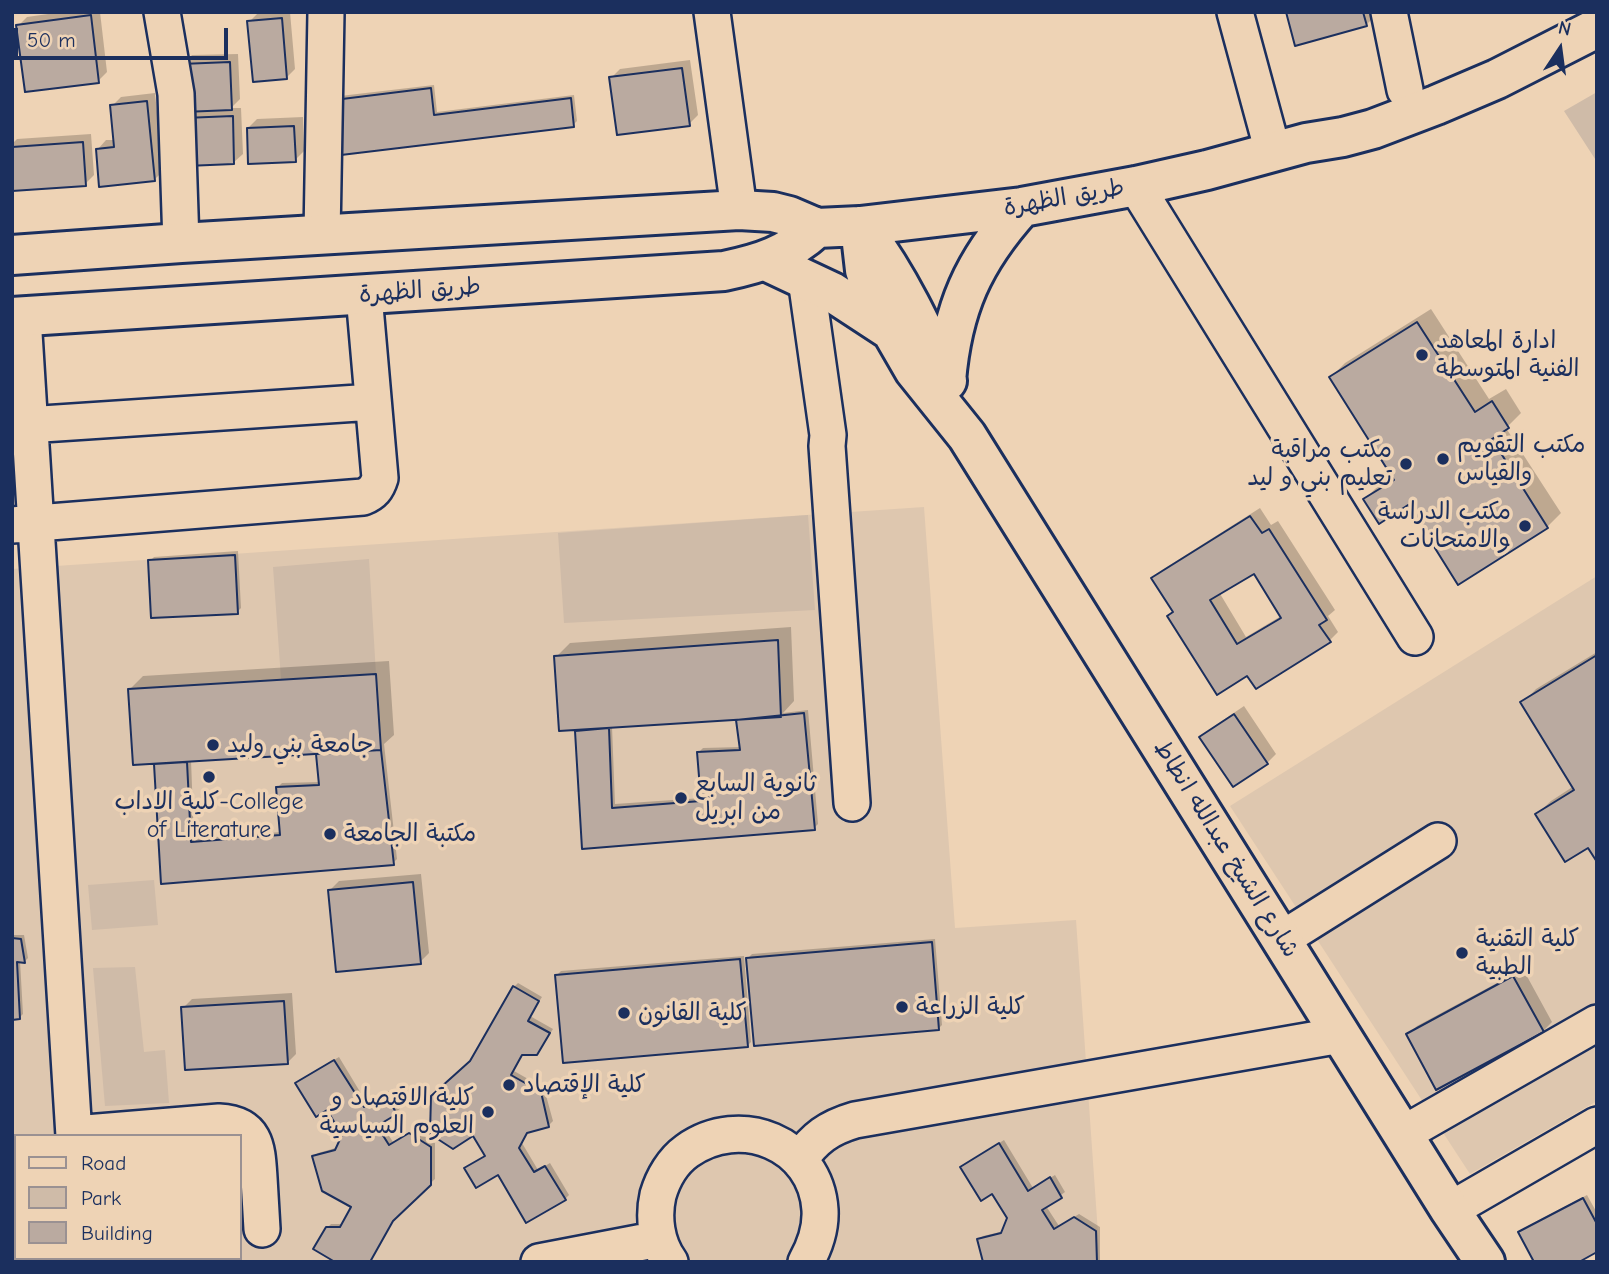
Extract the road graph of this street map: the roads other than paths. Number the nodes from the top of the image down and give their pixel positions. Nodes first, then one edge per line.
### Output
1 (162, 12) edge
2 (326, 12) edge
3 (712, 12) edge
4 (1235, 12) edge
5 (1389, 12) edge
6 (1583, 12) edge
7 (1597, 28) edge
8 (1405, 90) junction
9 (1290, 147) junction
10 (1136, 186) junction
11 (1022, 207) junction
12 (739, 210) junction
13 (860, 226) junction
14 (817, 228) junction
15 (322, 235) junction
16 (181, 243) junction
17 (12, 255) edge
18 (766, 261) junction
19 (806, 279) junction
20 (364, 295) junction
21 (18, 317) edge
22 (892, 332) junction
23 (946, 381) junction
24 (373, 402) junction
25 (21, 425) edge
26 (967, 436) junction
27 (24, 524) edge
28 (1415, 637) dead end
29 (852, 803) dead end
30 (1438, 842) dead end
31 (1282, 939) junction
32 (1597, 1023) edge
33 (1342, 1035) junction
34 (1597, 1125) edge
35 (74, 1134) edge
36 (85, 1134) edge
37 (1403, 1134) junction
38 (799, 1160) junction
39 (1450, 1210) junction
40 (262, 1229) dead end
41 (664, 1251) edge
42 (539, 1262) edge
43 (806, 1262) edge
44 (1485, 1262) edge

1 - 16 street
2 - 15 street
3 - 12 street
4 - 9 street
5 - 8 street
6 - 8 main road, طريق الظهرة
7 - 9 main road, طريق الظهرة
8 - 9 main road, طريق الظهرة
9 - 10 main road, طريق الظهرة
10 - 11 main road, طريق الظهرة
10 - 28 street
11 - 13 main road, طريق الظهرة
11 - 23 main road
12 - 14 main road, طريق الظهرة
12 - 15 main road, طريق الظهرة
13 - 14 main road, طريق الظهرة
13 - 22 main road, شارع الشيخ عبدالله انطاط
13 - 23 main road, شارع الشيخ عبدالله انطاط
14 - 18 main road, طريق الظهرة
15 - 16 main road, طريق الظهرة
16 - 17 main road, طريق الظهرة
18 - 19 main road
18 - 20 main road, طريق الظهرة
19 - 22 main road
19 - 29 street
20 - 21 main road, طريق الظهرة
20 - 24 street
21 - 25 street
22 - 26 main road, شارع الشيخ عبدالله انطاط
23 - 26 main road, شارع الشيخ عبدالله انطاط
24 - 25 street
24 - 27 street
25 - 27 street
26 - 31 main road, شارع الشيخ عبدالله انطاط
27 - 35 street
30 - 31 street
31 - 33 main road, شارع الشيخ عبدالله انطاط
32 - 37 street
33 - 37 main road, شارع الشيخ عبدالله انطاط
33 - 38 street
34 - 39 street
36 - 40 street
37 - 39 main road, شارع الشيخ عبدالله انطاط
38 - 41 street
38 - 43 street
39 - 44 main road, شارع الشيخ عبدالله انطاط
41 - 42 street

